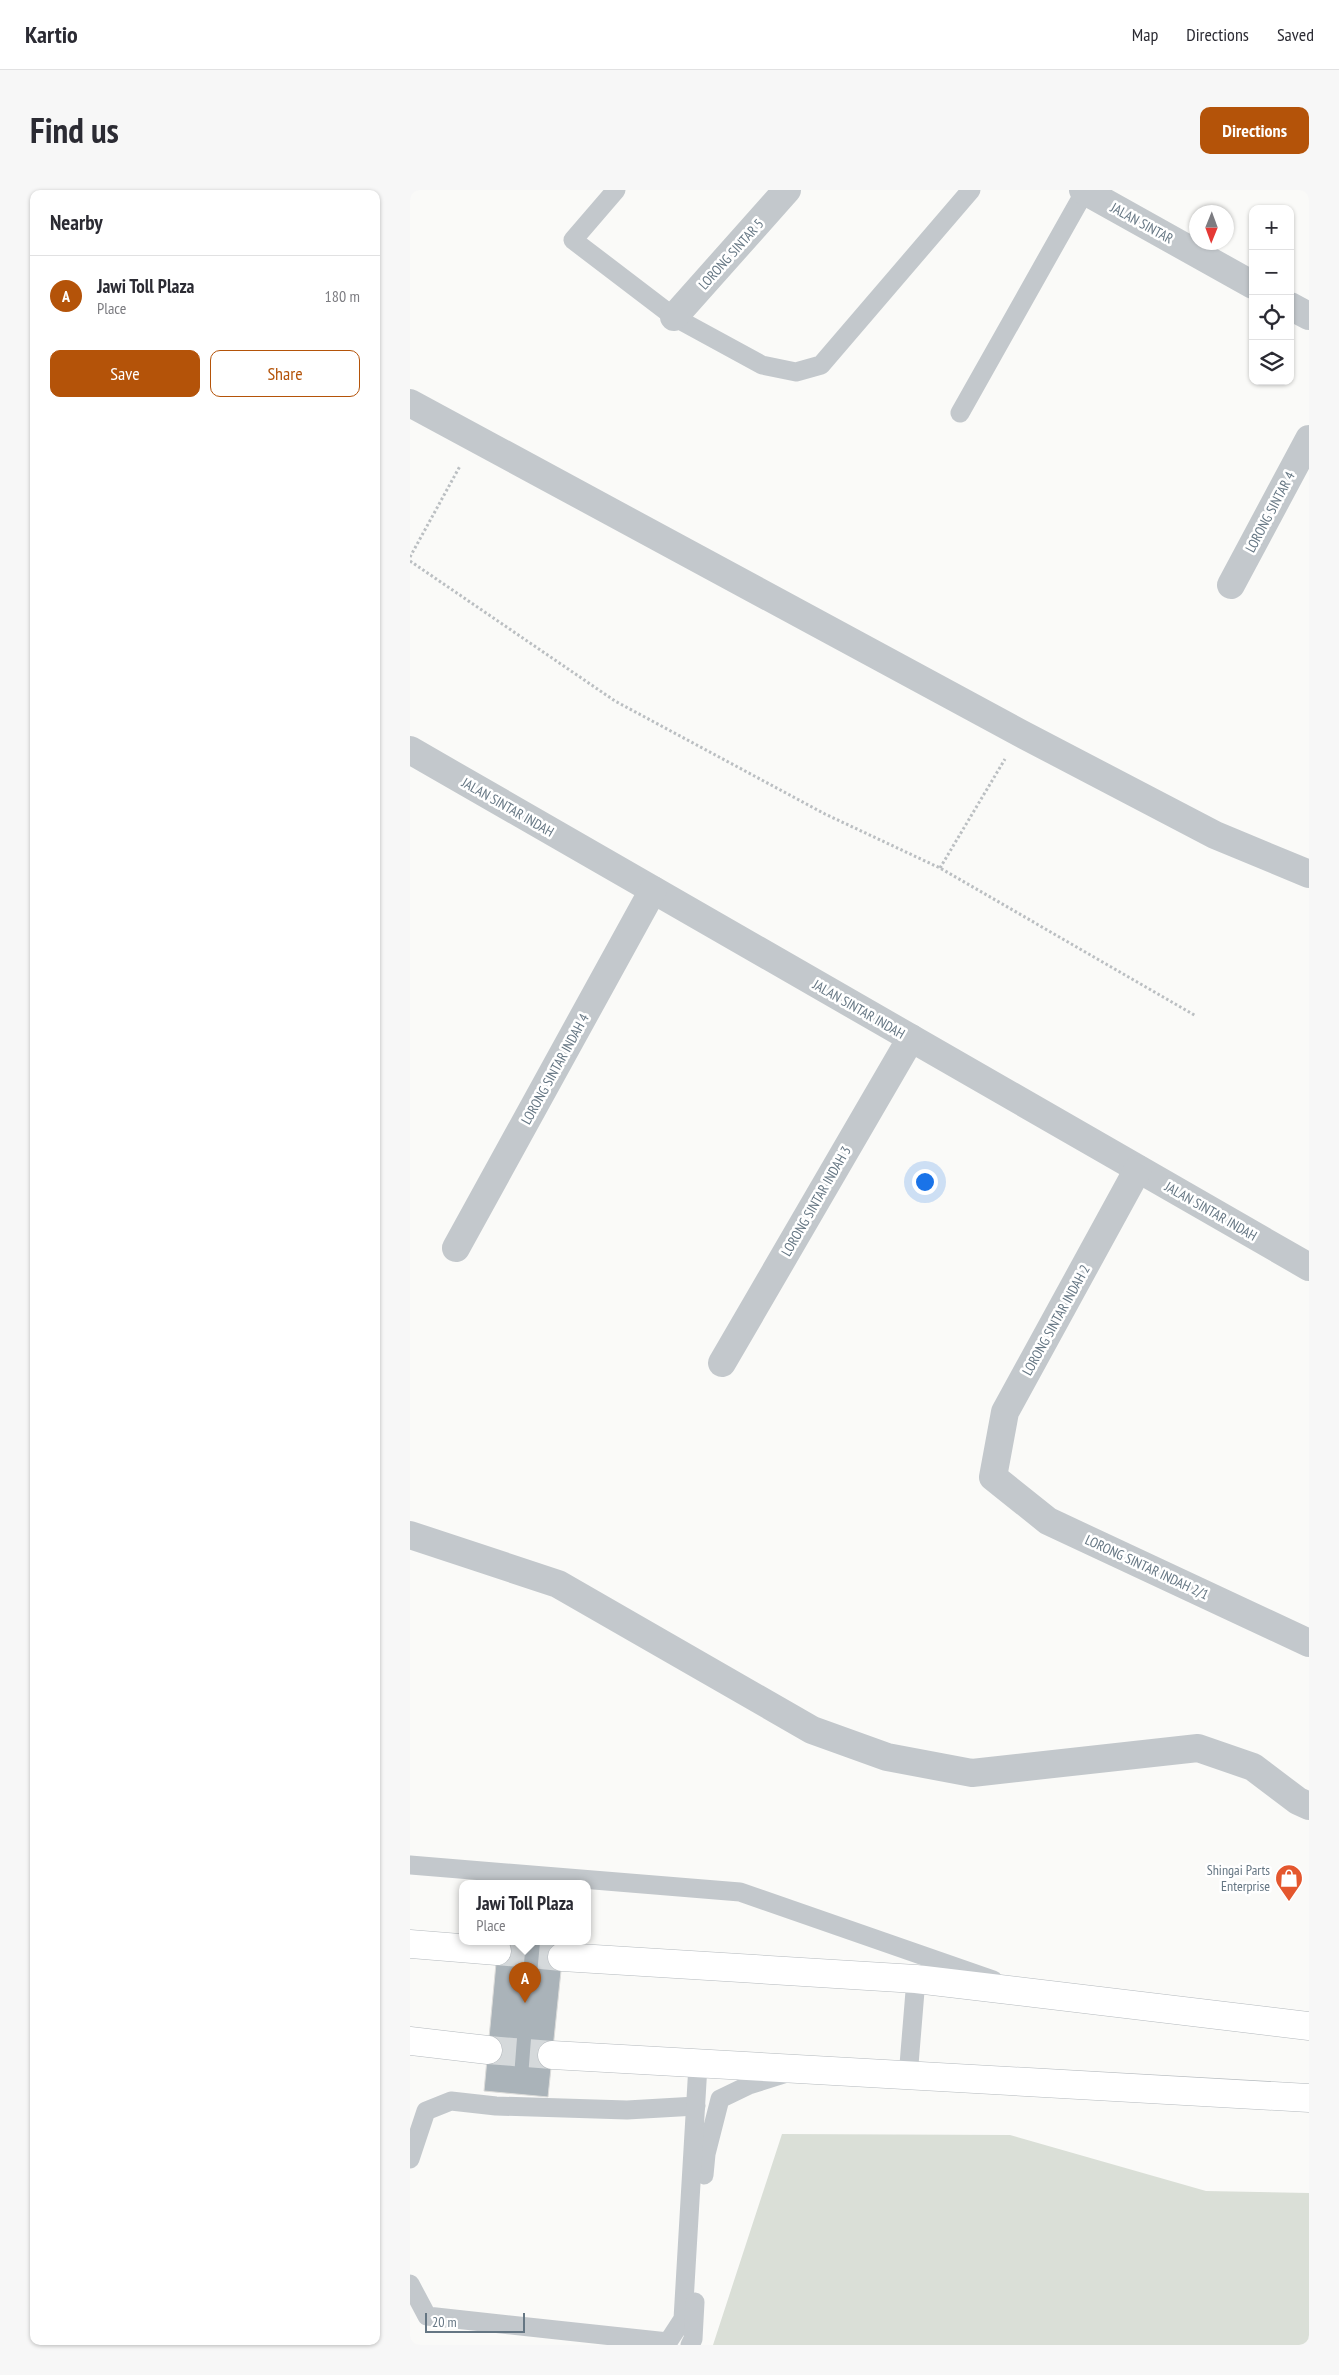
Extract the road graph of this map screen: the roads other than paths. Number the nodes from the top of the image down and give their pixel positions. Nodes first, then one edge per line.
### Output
1 (616, 190) edge
2 (788, 190) edge
3 (972, 190) edge
4 (1084, 190) edge
5 (1249, 283) edge
6 (1294, 308) edge
7 (1309, 316) edge
8 (674, 317) junction
9 (410, 403) edge
10 (960, 413) dead end
11 (1309, 439) edge
12 (1231, 585) dead end
13 (412, 757) edge
14 (1309, 874) edge
15 (653, 890) junction
16 (910, 1038) junction
17 (1138, 1169) junction
18 (456, 1248) dead end
19 (1309, 1267) edge
20 (722, 1363) dead end
21 (993, 1477) joint
22 (410, 1534) edge
23 (1309, 1643) edge
24 (1309, 1806) edge
25 (410, 1865) edge
26 (410, 1944) edge
27 (497, 1951) tunnel mouth
28 (562, 1957) tunnel mouth
29 (916, 1979) junction
30 (1024, 1990) junction
31 (1309, 2026) edge
32 (410, 2042) edge
33 (488, 2050) tunnel mouth
34 (552, 2055) tunnel mouth
35 (698, 2065) junction
36 (795, 2070) junction
37 (908, 2076) junction
38 (1309, 2098) edge
39 (696, 2106) junction
40 (410, 2159) edge
41 (410, 2284) edge
42 (690, 2345) edge

1 - 8 lane
2 - 8 street, LORONG SINTAR 5
3 - 8 lane
4 - 5 street, JALAN SINTAR
4 - 10 lane
6 - 7 street
9 - 14 street
11 - 12 street, LORONG SINTAR 4
13 - 15 street, JALAN SINTAR INDAH
15 - 16 street, JALAN SINTAR INDAH
15 - 18 street, LORONG SINTAR INDAH 4
16 - 17 street, JALAN SINTAR INDAH
16 - 20 street, LORONG SINTAR INDAH 3
17 - 19 street, JALAN SINTAR INDAH
17 - 21 street, LORONG SINTAR INDAH 2
21 - 23 street, LORONG SINTAR INDAH 2/1
22 - 24 street
25 - 30 lane
26 - 27 highway
28 - 29 highway
29 - 30 highway
29 - 37 lane
30 - 31 highway
32 - 33 highway
34 - 35 highway
35 - 36 highway
35 - 39 lane
36 - 37 highway
36 - 42 lane
37 - 38 highway
39 - 40 lane
39 - 41 lane

